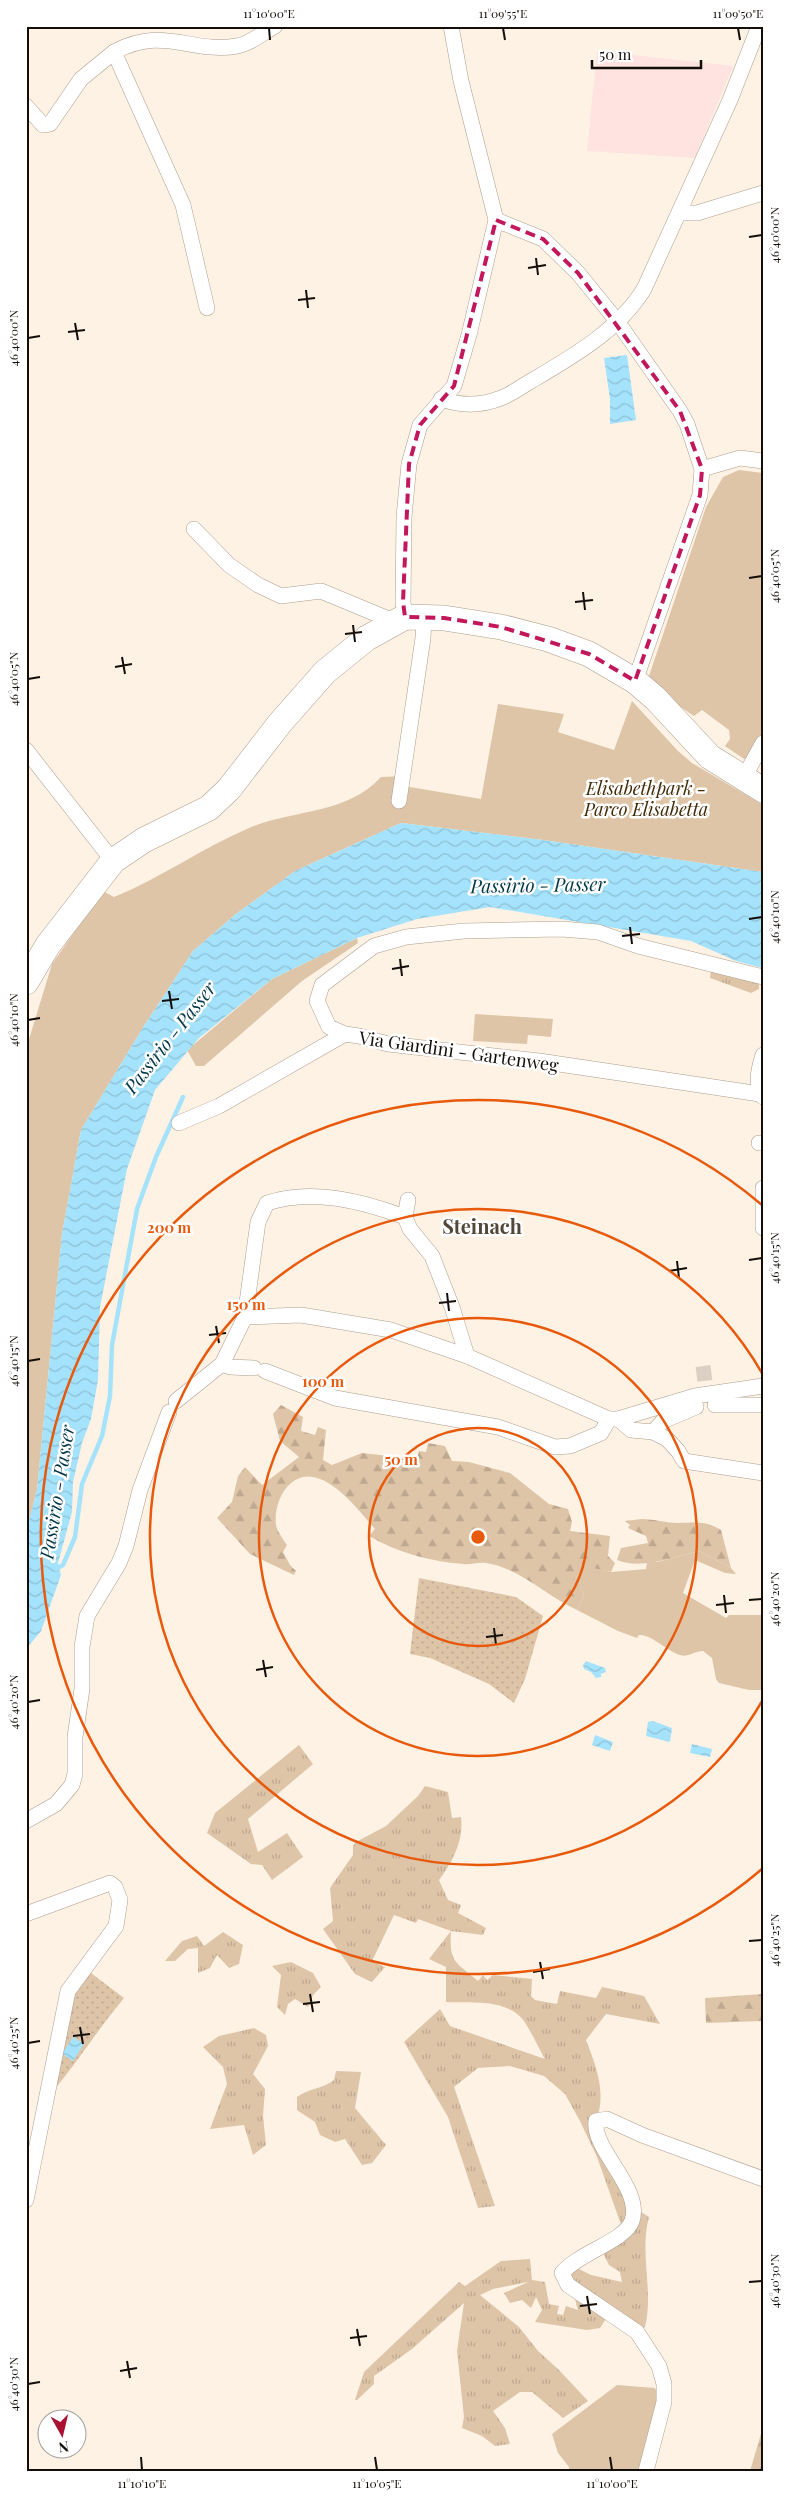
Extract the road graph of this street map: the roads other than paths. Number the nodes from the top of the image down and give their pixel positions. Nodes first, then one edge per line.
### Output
1 (275, 26) edge
2 (451, 26) edge
3 (759, 26) edge
4 (114, 52) junction
5 (26, 106) edge
6 (763, 192) edge
7 (679, 213) junction
8 (496, 220) junction
9 (207, 308) dead end
10 (617, 321) junction
11 (441, 399) junction
12 (763, 461) edge
13 (702, 469) junction
14 (194, 529) dead end
15 (406, 619) junction
16 (635, 681) junction
17 (763, 743) edge
18 (26, 750) edge
19 (753, 785) edge
20 (399, 801) dead end
21 (113, 861) junction
22 (763, 976) edge
23 (26, 982) edge
24 (345, 1034) junction
25 (763, 1055) edge
26 (761, 1096) edge
27 (179, 1123) dead end
28 (763, 1188) edge
29 (408, 1200) dead end
30 (408, 1223) junction
31 (763, 1228) edge
32 (245, 1317) junction
33 (467, 1356) junction
34 (222, 1364) junction
35 (763, 1386) edge
36 (715, 1405) dead end
37 (763, 1405) edge
38 (696, 1407) dead end
39 (614, 1419) junction
40 (653, 1432) junction
41 (763, 1473) edge
42 (26, 1821) edge
43 (26, 1914) edge
44 (763, 2179) edge
45 (26, 2200) edge
46 (646, 2471) edge

1 - 4 street
2 - 8 street
3 - 7 street
4 - 5 street
4 - 9 street
6 - 7 street
7 - 10 street
8 - 10 street
8 - 11 street
10 - 11 street
10 - 13 street
11 - 15 street
12 - 13 street
13 - 16 street
14 - 15 street
15 - 16 main road
15 - 20 street
15 - 21 main road
16 - 19 main road
17 - 19 street
18 - 21 street
21 - 23 main road
22 - 24 street
24 - 26 street, Via Giardini - Gartenweg
24 - 27 street, Via Giardini - Gartenweg
25 - 26 street
28 - 31 street
29 - 30 street
30 - 32 street
30 - 33 street
32 - 33 street
32 - 34 street
33 - 39 street
34 - 39 street
34 - 42 street
35 - 39 street
36 - 37 street
38 - 40 street
39 - 40 street
40 - 41 street
43 - 45 street
44 - 46 street

